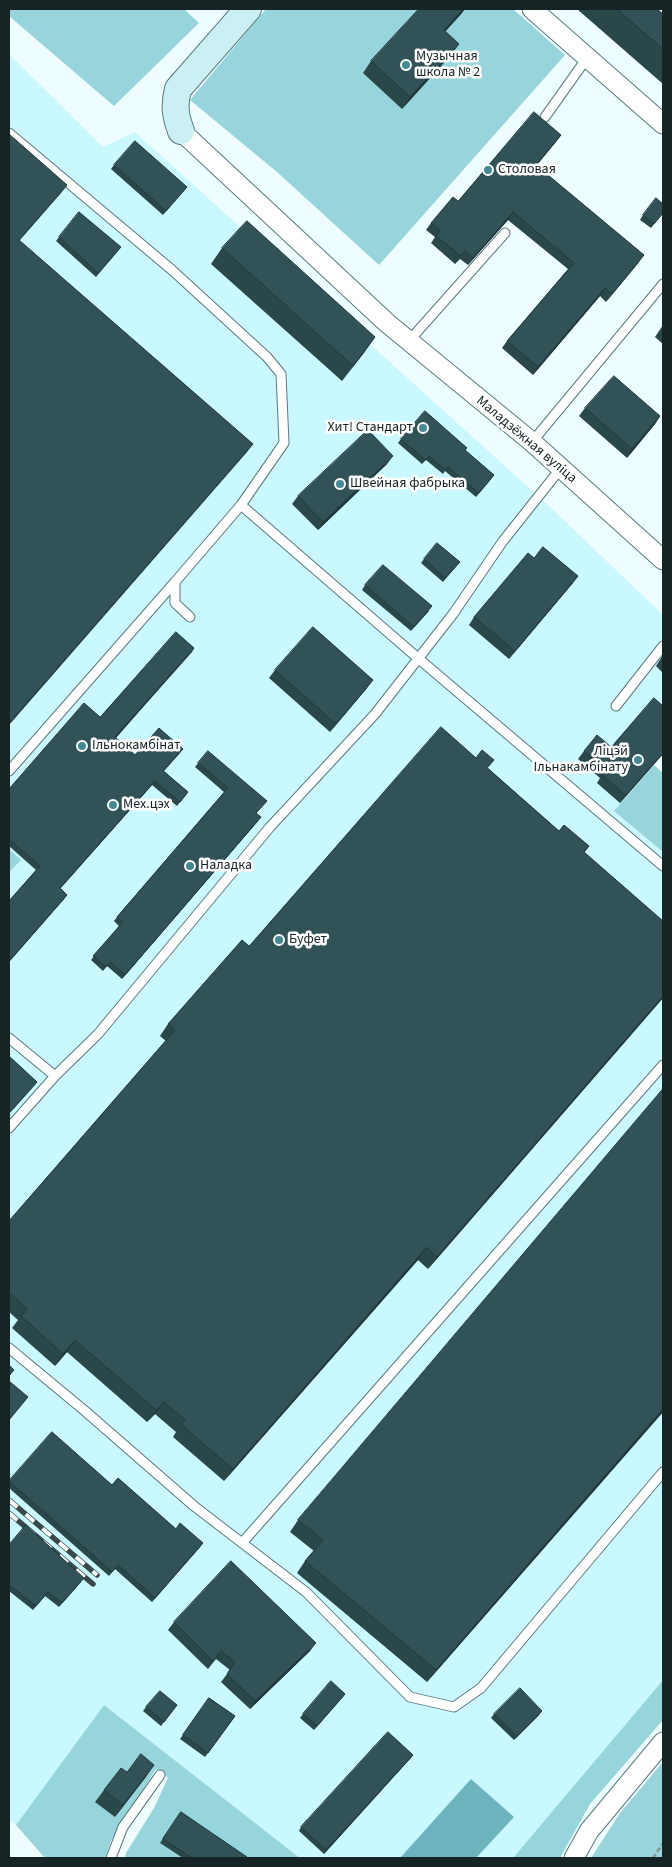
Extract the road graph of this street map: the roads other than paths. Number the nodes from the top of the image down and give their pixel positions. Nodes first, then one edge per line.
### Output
1 (248, 9) edge
2 (532, 9) edge
3 (587, 58) junction
4 (545, 117) dead end
5 (663, 124) edge
6 (181, 131) joint
7 (9, 133) edge
8 (505, 233) dead end
9 (663, 284) edge
10 (408, 342) junction
11 (532, 442) junction
12 (561, 468) junction
13 (241, 504) junction
14 (663, 560) edge
15 (176, 582) junction
16 (190, 617) dead end
17 (663, 646) edge
18 (418, 659) junction
19 (616, 706) dead end
20 (9, 771) edge
21 (663, 866) edge
22 (9, 1038) edge
23 (663, 1065) edge
24 (55, 1076) junction
25 (9, 1128) edge
26 (9, 1348) edge
27 (663, 1472) edge
28 (242, 1543) junction
29 (663, 1742) edge
30 (160, 1775) dead end
31 (111, 1858) edge
32 (574, 1858) edge

1 - 6 street
2 - 3 street
3 - 4 lane
3 - 5 street
6 - 10 street, Маладзёжная вуліца
7 - 13 lane
8 - 10 lane
9 - 11 lane
10 - 11 street, Маладзёжная вуліца
11 - 12 street, Маладзёжная вуліца
12 - 14 street, Маладзёжная вуліца
12 - 18 lane
13 - 15 lane
13 - 18 lane
15 - 16 lane
15 - 20 lane
17 - 19 lane
18 - 21 lane
18 - 24 lane
22 - 24 lane
23 - 28 lane
24 - 25 lane
26 - 28 lane
27 - 28 lane
29 - 32 street
30 - 31 lane

